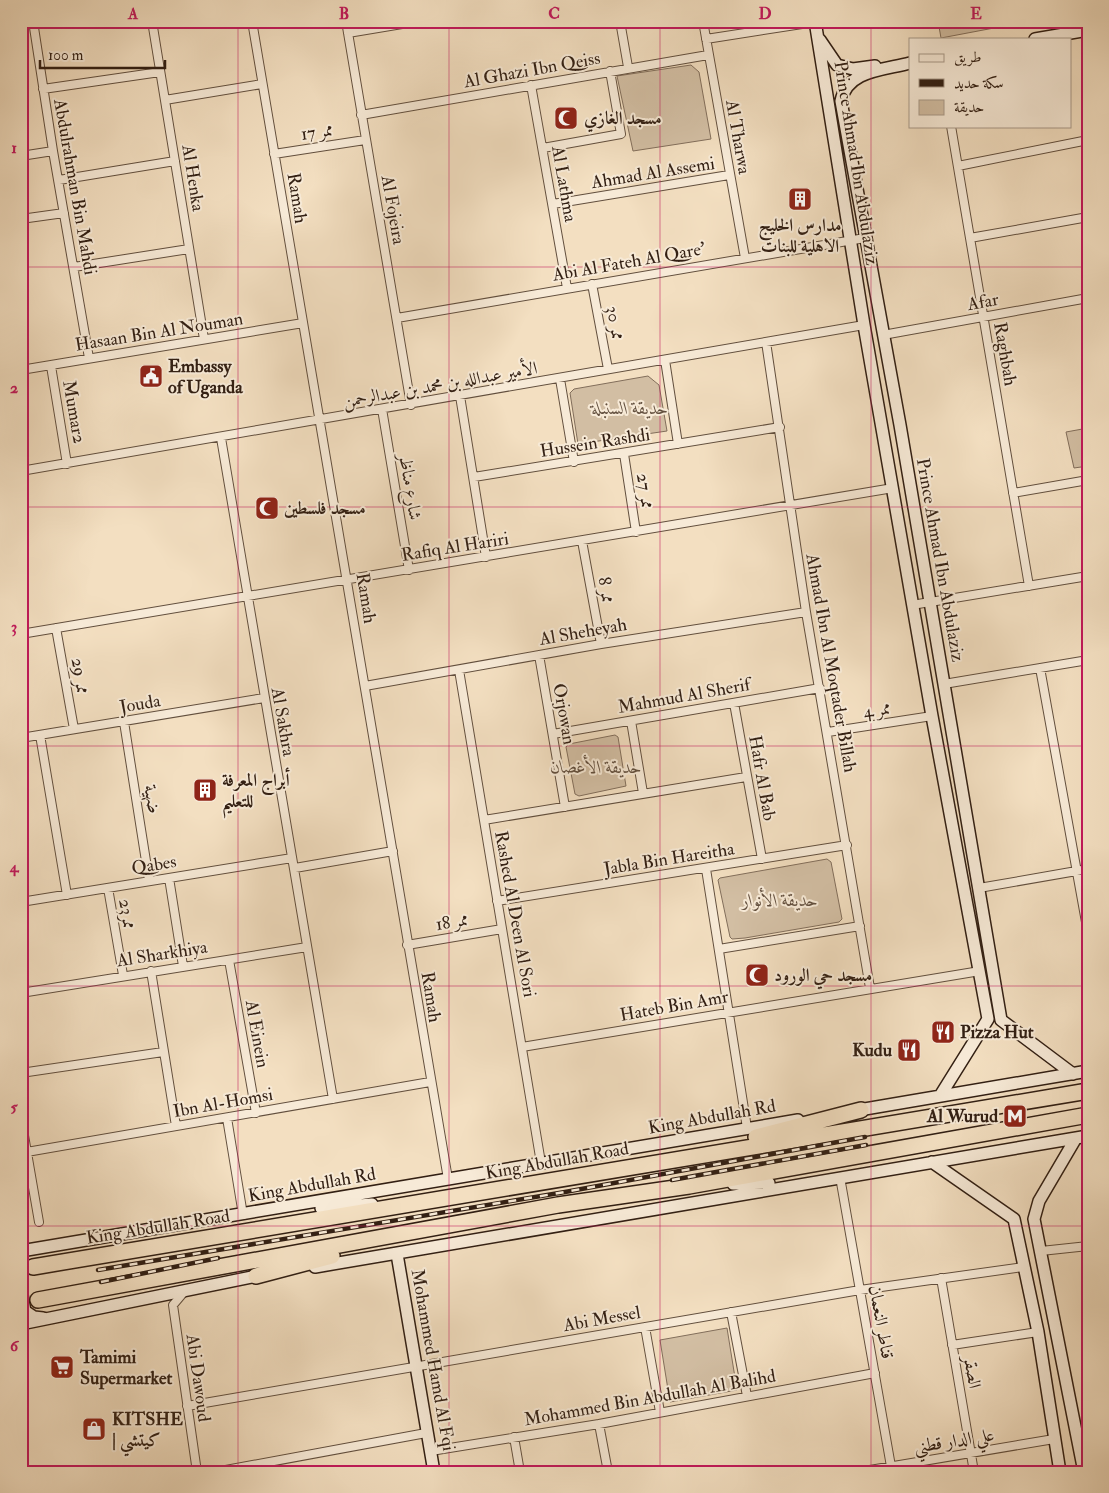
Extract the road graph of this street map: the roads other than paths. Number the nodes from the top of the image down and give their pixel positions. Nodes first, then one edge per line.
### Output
1 (33, 21) edge
2 (152, 21) edge
3 (252, 21) edge
4 (346, 21) edge
5 (420, 21) edge
6 (620, 21) edge
7 (703, 21) edge
8 (815, 22) edge
9 (1088, 30) edge
10 (348, 33) junction
11 (818, 36) junction
12 (1041, 38) edge
13 (706, 39) junction
14 (708, 55) junction
15 (909, 62) edge
16 (909, 62) edge
17 (628, 67) junction
18 (610, 71) junction
19 (160, 72) junction
20 (262, 84) junction
21 (531, 85) junction
22 (43, 89) junction
23 (165, 100) junction
24 (361, 115) junction
25 (951, 128) edge
26 (365, 140) junction
27 (1088, 140) edge
28 (543, 148) junction
29 (53, 151) junction
30 (274, 154) junction
31 (21, 156) edge
32 (175, 162) junction
33 (958, 166) junction
34 (729, 175) junction
35 (59, 180) junction
36 (553, 204) junction
37 (64, 213) junction
38 (1088, 216) edge
39 (21, 219) edge
40 (865, 238) junction
41 (970, 238) junction
42 (850, 240) junction
43 (189, 249) junction
44 (745, 258) junction
45 (74, 267) junction
46 (592, 284) junction
47 (568, 288) junction
48 (1088, 298) edge
49 (983, 317) junction
50 (397, 318) junction
51 (302, 323) junction
52 (864, 325) junction
53 (883, 335) junction
54 (204, 339) junction
55 (766, 342) junction
56 (89, 358) junction
57 (665, 360) junction
58 (50, 366) junction
59 (608, 368) junction
60 (21, 370) edge
61 (560, 379) junction
62 (460, 396) junction
63 (411, 405) junction
64 (382, 409) junction
65 (320, 421) junction
66 (780, 427) junction
67 (221, 438) junction
68 (678, 444) junction
69 (624, 454) junction
70 (574, 462) junction
71 (67, 464) junction
72 (21, 472) edge
73 (474, 477) junction
74 (1088, 480) edge
75 (893, 488) junction
76 (1013, 493) junction
77 (790, 505) junction
78 (916, 524) junction
79 (900, 527) junction
80 (636, 532) junction
81 (582, 541) junction
82 (486, 557) junction
83 (409, 570) junction
84 (1088, 576) edge
85 (348, 580) junction
86 (1029, 586) junction
87 (247, 596) junction
88 (930, 602) junction
89 (912, 605) junction
90 (806, 612) junction
91 (56, 628) junction
92 (21, 634) edge
93 (600, 644) junction
94 (539, 655) junction
95 (1088, 660) edge
96 (1040, 668) junction
97 (459, 670) junction
98 (944, 684) junction
99 (365, 686) junction
100 (820, 688) junction
101 (264, 698) junction
102 (734, 703) junction
103 (932, 716) junction
104 (631, 720) junction
105 (124, 722) junction
106 (74, 729) junction
107 (828, 732) junction
108 (553, 734) junction
109 (40, 735) junction
110 (21, 738) edge
111 (746, 777) junction
112 (643, 793) junction
113 (565, 807) junction
114 (484, 820) junction
115 (847, 845) junction
116 (393, 851) junction
117 (292, 858) junction
118 (762, 860) junction
119 (295, 868) junction
120 (706, 869) junction
121 (1088, 869) edge
122 (1077, 871) junction
123 (169, 878) junction
124 (150, 880) junction
125 (108, 888) junction
126 (979, 888) junction
127 (67, 895) junction
128 (497, 901) junction
129 (21, 902) edge
130 (860, 926) junction
131 (502, 929) junction
132 (1088, 933) edge
133 (407, 945) junction
134 (306, 947) junction
135 (718, 949) junction
136 (229, 960) junction
137 (183, 966) junction
138 (151, 971) junction
139 (980, 971) junction
140 (122, 975) junction
141 (870, 988) junction
142 (21, 993) edge
143 (728, 1012) junction
144 (522, 1047) junction
145 (163, 1052) junction
146 (1088, 1071) edge
147 (21, 1074) edge
148 (1073, 1074) junction
149 (430, 1082) junction
150 (1088, 1091) edge
151 (940, 1096) junction
152 (333, 1098) junction
153 (861, 1110) junction
154 (256, 1113) junction
155 (1088, 1115) edge
156 (21, 1118) edge
157 (227, 1118) junction
158 (176, 1126) junction
159 (747, 1128) junction
160 (1082, 1137) edge
161 (24, 1153) edge
162 (677, 1160) junction
163 (932, 1162) junction
164 (542, 1164) junction
165 (840, 1177) junction
166 (448, 1179) junction
167 (816, 1181) junction
168 (689, 1186) junction
169 (426, 1202) junction
170 (246, 1215) junction
171 (39, 1222) dead end
172 (436, 1228) junction
173 (46, 1246) junction
174 (1088, 1246) edge
175 (21, 1250) edge
176 (1042, 1251) junction
177 (397, 1254) junction
178 (27, 1262) edge
179 (1023, 1267) junction
180 (256, 1276) junction
181 (941, 1278) junction
182 (21, 1290) edge
183 (860, 1290) junction
184 (184, 1292) junction
185 (38, 1300) dead end
186 (89, 1311) junction
187 (731, 1312) junction
188 (21, 1324) edge
189 (645, 1327) junction
190 (21, 1329) edge
191 (1038, 1332) junction
192 (952, 1345) junction
193 (416, 1366) junction
194 (874, 1373) junction
195 (747, 1396) junction
196 (188, 1406) junction
197 (660, 1412) junction
198 (599, 1424) junction
199 (426, 1433) junction
200 (514, 1437) junction
201 (1054, 1439) junction
202 (430, 1452) junction
203 (971, 1454) junction
204 (891, 1469) edge
205 (197, 1472) edge
206 (215, 1472) edge
207 (434, 1472) edge
208 (520, 1472) edge
209 (608, 1472) edge
210 (858, 1472) edge
211 (974, 1472) edge
212 (1060, 1472) edge
213 (1084, 1472) edge

1 - 22 street, Abdulrahman Bin Mahdi
2 - 19 street, Al Henka
3 - 20 street, Ramah
4 - 10 street, Al Fojeira
5 - 10 street
6 - 17 street
7 - 13 street, Al Tharwa
8 - 11 street, Prince Ahmad Ibn Abdulaziz
8 - 13 street
9 - 12 street
10 - 24 street, Al Fojeira
11 - 15 street
11 - 42 street, Prince Ahmad Ibn Abdulaziz
13 - 14 street, Al Tharwa
14 - 17 street, Al Ghazi Ibn Qeiss
14 - 34 street, Al Tharwa
16 - 40 street, Prince Ahmad Ibn Abdulaziz
17 - 18 street, Al Ghazi Ibn Qeiss
18 - 21 street, Al Ghazi Ibn Qeiss
18 - 28 street
19 - 22 street
19 - 23 street, Al Henka
20 - 23 street
20 - 30 street, Ramah
21 - 24 street, Al Ghazi Ibn Qeiss
21 - 28 street, Al Lathma
22 - 29 street, Abdulrahman Bin Mahdi
23 - 32 street, Al Henka
24 - 26 street, Al Fojeira
25 - 33 street, Raghbah
26 - 30 street, ممر 17
26 - 50 street, Al Fojeira
27 - 33 street
28 - 36 street, Al Lathma
29 - 31 street
29 - 35 street, Abdulrahman Bin Mahdi
30 - 51 street, Ramah
32 - 35 street
32 - 43 street, Al Henka
33 - 41 street, Raghbah
34 - 36 street, Ahmad Al Assemi
34 - 44 street, Al Tharwa
35 - 37 street, Abdulrahman Bin Mahdi
36 - 47 street, Al Lathma
37 - 39 street
37 - 45 street, Abdulrahman Bin Mahdi
38 - 41 street
40 - 42 street, Abi Al Fateh Al Qare'
40 - 53 street, Prince Ahmad Ibn Abdulaziz
41 - 49 street, Raghbah
42 - 44 street, Abi Al Fateh Al Qare'
42 - 52 street, Prince Ahmad Ibn Abdulaziz
43 - 45 street
43 - 54 street, Al Henka
44 - 46 street, Abi Al Fateh Al Qare'
45 - 56 street, Abdulrahman Bin Mahdi
46 - 47 street, Abi Al Fateh Al Qare'
46 - 59 street, ممر 30
47 - 50 street, Abi Al Fateh Al Qare'
48 - 49 street, Afar
49 - 53 street, Afar
49 - 76 street, Raghbah
50 - 63 street, Al Fojeira
51 - 54 street, Hasaan Bin Al Nouman
51 - 65 street, Ramah
52 - 55 street, الأمير عبدالله بن محمد بن عبدالرحمن
52 - 75 street, Prince Ahmad Ibn Abdulaziz
53 - 78 street, Prince Ahmad Ibn Abdulaziz
54 - 56 street, Hasaan Bin Al Nouman
55 - 57 street, الأمير عبدالله بن محمد بن عبدالرحمن
55 - 66 street, Ahmad Ibn Al Moqtader Billah
56 - 58 street, Hasaan Bin Al Nouman
57 - 59 street, الأمير عبدالله بن محمد بن عبدالرحمن
57 - 68 street
58 - 60 street, Hasaan Bin Al Nouman
58 - 71 street, Mumar2
59 - 61 street, الأمير عبدالله بن محمد بن عبدالرحمن
61 - 62 street, الأمير عبدالله بن محمد بن عبدالرحمن
61 - 70 street
62 - 63 street, الأمير عبدالله بن محمد بن عبدالرحمن
62 - 73 street
63 - 64 street, الأمير عبدالله بن محمد بن عبدالرحمن
64 - 65 street, الأمير عبدالله بن محمد بن عبدالرحمن
64 - 83 street, شارع مناظر
65 - 67 street, الأمير عبدالله بن محمد بن عبدالرحمن
65 - 85 street, Ramah
66 - 68 street, Hussein Rashdi
66 - 77 street, Ahmad Ibn Al Moqtader Billah
67 - 71 street, الأمير عبدالله بن محمد بن عبدالرحمن
67 - 87 street, Al Sakhra
68 - 69 street, Hussein Rashdi
69 - 70 street, Hussein Rashdi
69 - 80 street, ممر 27
70 - 73 street, Hussein Rashdi
71 - 72 street, الأمير عبدالله بن محمد بن عبدالرحمن
73 - 82 street
74 - 76 street
75 - 77 street, Rafiq Al Hariri
75 - 79 street, Prince Ahmad Ibn Abdulaziz
76 - 86 street, Raghbah
77 - 80 street, Rafiq Al Hariri
77 - 90 street, Ahmad Ibn Al Moqtader Billah
78 - 79 street
78 - 88 street, Prince Ahmad Ibn Abdulaziz
79 - 89 street, Prince Ahmad Ibn Abdulaziz
80 - 81 street, Rafiq Al Hariri
81 - 82 street, Rafiq Al Hariri
81 - 93 street, ممر 8
82 - 83 street, Rafiq Al Hariri
83 - 85 street, Rafiq Al Hariri
84 - 86 street
85 - 87 street, Rafiq Al Hariri
85 - 99 street, Ramah
86 - 88 street
87 - 91 street, Rafiq Al Hariri
87 - 101 street, Al Sakhra
88 - 89 street
88 - 98 street, Prince Ahmad Ibn Abdulaziz
89 - 103 street, Prince Ahmad Ibn Abdulaziz
90 - 93 street, Al Sheheyah
90 - 100 street, Ahmad Ibn Al Moqtader Billah
91 - 92 street, Rafiq Al Hariri
91 - 106 street, ممر 29
93 - 94 street, Al Sheheyah
94 - 97 street, Al Sheheyah
94 - 108 street, Orjowan
95 - 96 street
96 - 98 street
96 - 122 street
97 - 99 street, Al Sheheyah
97 - 114 street, Rashed Al Deen Al Sori
98 - 126 street, Prince Ahmad Ibn Abdulaziz
99 - 116 street, Ramah
100 - 102 street, Mahmud Al Sherif
100 - 107 street, Ahmad Ibn Al Moqtader Billah
101 - 105 street, Jouda
101 - 117 street, Al Sakhra
102 - 104 street, Mahmud Al Sherif
102 - 111 street, Hafr Al Bab
103 - 107 street, ممر 4
103 - 139 street, Prince Ahmad Ibn Abdulaziz
104 - 108 street, Mahmud Al Sherif
104 - 112 street
105 - 106 street, Jouda
105 - 124 street, ضهية
106 - 109 street, Jouda
107 - 115 street, Ahmad Ibn Al Moqtader Billah
108 - 113 street, Orjowan
109 - 110 street, Jouda
109 - 127 street
111 - 112 street
111 - 118 street, Hafr Al Bab
112 - 113 street
113 - 114 street
114 - 128 street, Rashed Al Deen Al Sori
115 - 118 street, Jabla Bin Hareitha
115 - 130 street, Ahmad Ibn Al Moqtader Billah
116 - 119 street
116 - 133 street, Ramah
117 - 119 street, Al Sakhra
117 - 123 street, Qabes
118 - 120 street, Jabla Bin Hareitha
119 - 134 street, Al Sakhra
120 - 128 street, Jabla Bin Hareitha
120 - 135 street
121 - 122 street
122 - 126 street
122 - 132 street
123 - 124 street, Qabes
123 - 137 street
124 - 125 street, Qabes
125 - 127 street, Qabes
125 - 140 street, ممر23
126 - 148 street, Prince Ahmad Ibn Abdulaziz
127 - 129 street, Qabes
128 - 131 street, Rashed Al Deen Al Sori
130 - 135 street
130 - 141 street, Ahmad Ibn Al Moqtader Billah
131 - 133 street, ممر 18
131 - 144 street, Rashed Al Deen Al Sori
133 - 149 street, Ramah
134 - 136 street, Al Sharkhiya
134 - 152 street, Al Sakhra
135 - 143 street
136 - 137 street, Al Sharkhiya
136 - 154 street, Al Einein
137 - 138 street, Al Sharkhiya
138 - 140 street, Al Sharkhiya
138 - 145 street
139 - 141 street, Hateb Bin Amr
139 - 151 street, Prince Ahmad Ibn Abdulaziz
140 - 142 street, Al Sharkhiya
141 - 143 street, Hateb Bin Amr
143 - 144 street, Hateb Bin Amr
143 - 159 street
144 - 164 street, Rashed Al Deen Al Sori
145 - 147 street
145 - 158 street
146 - 148 street, King Abdullah Rd
148 - 151 street, King Abdullah Rd
149 - 152 street, Ibn Al-Homsi
149 - 166 street, Ramah
150 - 162 highway, King Abdullah Road
151 - 153 street, King Abdullah Rd
152 - 154 street, Ibn Al-Homsi
153 - 159 street, King Abdullah Rd
153 - 162 highway
154 - 157 street, Ibn Al-Homsi
155 - 168 highway
156 - 161 street
157 - 158 street, Ibn Al-Homsi
157 - 170 street
158 - 161 street, Ibn Al-Homsi
159 - 164 street, King Abdullah Rd
160 - 163 street
160 - 176 street
161 - 171 street
162 - 169 highway, King Abdullah Road
163 - 165 street
163 - 179 street
164 - 166 street, King Abdullah Rd
165 - 167 street
165 - 183 street, قناطر النعمان
166 - 170 street, King Abdullah Rd
167 - 168 street
167 - 177 street
168 - 172 highway
169 - 170 street
169 - 178 highway, King Abdullah Road
170 - 173 street, King Abdullah Rd
172 - 180 highway
172 - 185 highway
173 - 175 street
173 - 178 street
174 - 176 street
176 - 213 street
177 - 180 street
177 - 193 street, Mohammed Hamd Al Fqi
179 - 181 street, Abi Messel
179 - 191 street
180 - 184 street
181 - 183 street, Abi Messel
181 - 192 street, الصقر
182 - 186 street
183 - 187 street, Abi Messel
183 - 194 street, قناطر النعمان
184 - 186 street
184 - 196 street, Abi Dawoud
186 - 188 street
186 - 190 street
187 - 189 street, Abi Messel
187 - 195 street
189 - 193 street, Abi Messel
189 - 197 street
191 - 192 street
191 - 201 street
192 - 203 street, الصقر
193 - 196 street, Abi Messel
193 - 199 street, Mohammed Hamd Al Fqi
194 - 195 street, Mohammed Bin Abdullah Al Balihd
194 - 204 street, قناطر النعمان
195 - 197 street, Mohammed Bin Abdullah Al Balihd
196 - 205 street, Abi Dawoud
197 - 198 street, Mohammed Bin Abdullah Al Balihd
198 - 200 street, Mohammed Bin Abdullah Al Balihd
198 - 209 street
199 - 202 street, Mohammed Hamd Al Fqi
199 - 206 street
200 - 202 street, Mohammed Bin Abdullah Al Balihd
200 - 208 street
201 - 203 street, علي الدار قطني
201 - 212 street
202 - 207 street, Mohammed Hamd Al Fqi
203 - 204 street, علي الدار قطني
203 - 211 street, الصقر
204 - 210 street, علي الدار قطني

